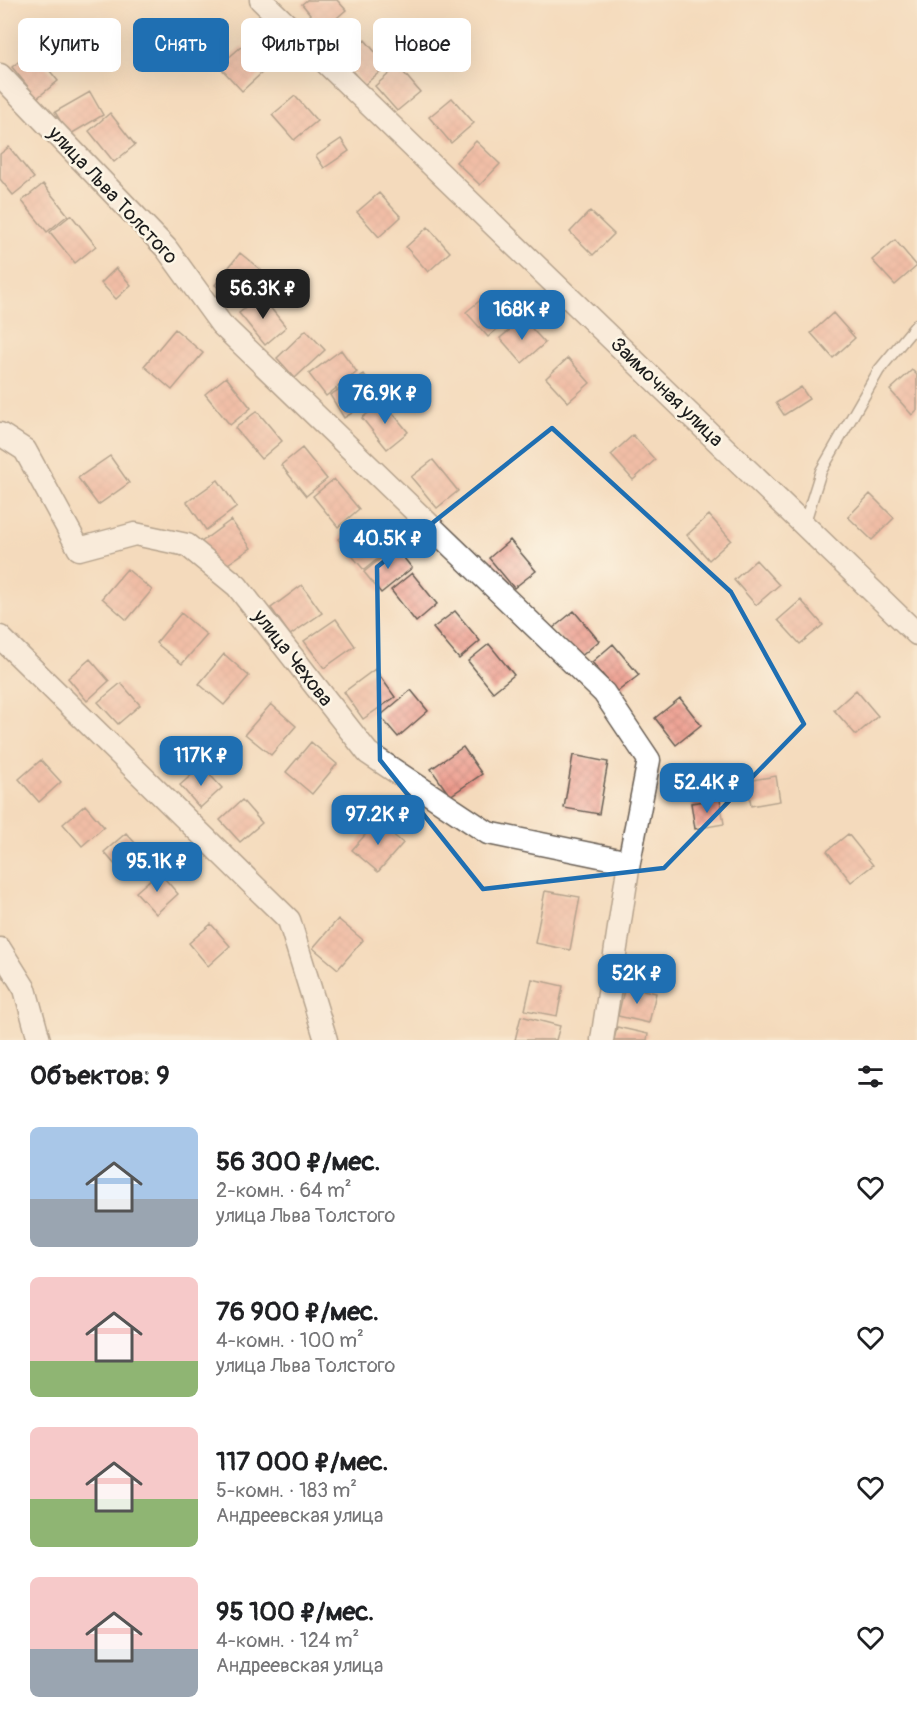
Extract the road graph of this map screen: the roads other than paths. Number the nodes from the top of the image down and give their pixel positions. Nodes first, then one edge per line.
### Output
1 (261, 0) edge
2 (0, 75) edge
3 (917, 324) edge
4 (0, 434) edge
5 (804, 525) junction
6 (917, 634) edge
7 (0, 637) edge
8 (628, 862) junction
9 (0, 949) edge
10 (39, 1040) edge
11 (326, 1040) edge
12 (602, 1040) edge

1 - 5 street, Заимочная улица
2 - 8 street, улица Льва Толстого
3 - 5 lane
4 - 8 street, улица Чехова
5 - 6 street, Заимочная улица
7 - 11 street
8 - 12 street, улица Льва Толстого
9 - 10 street

